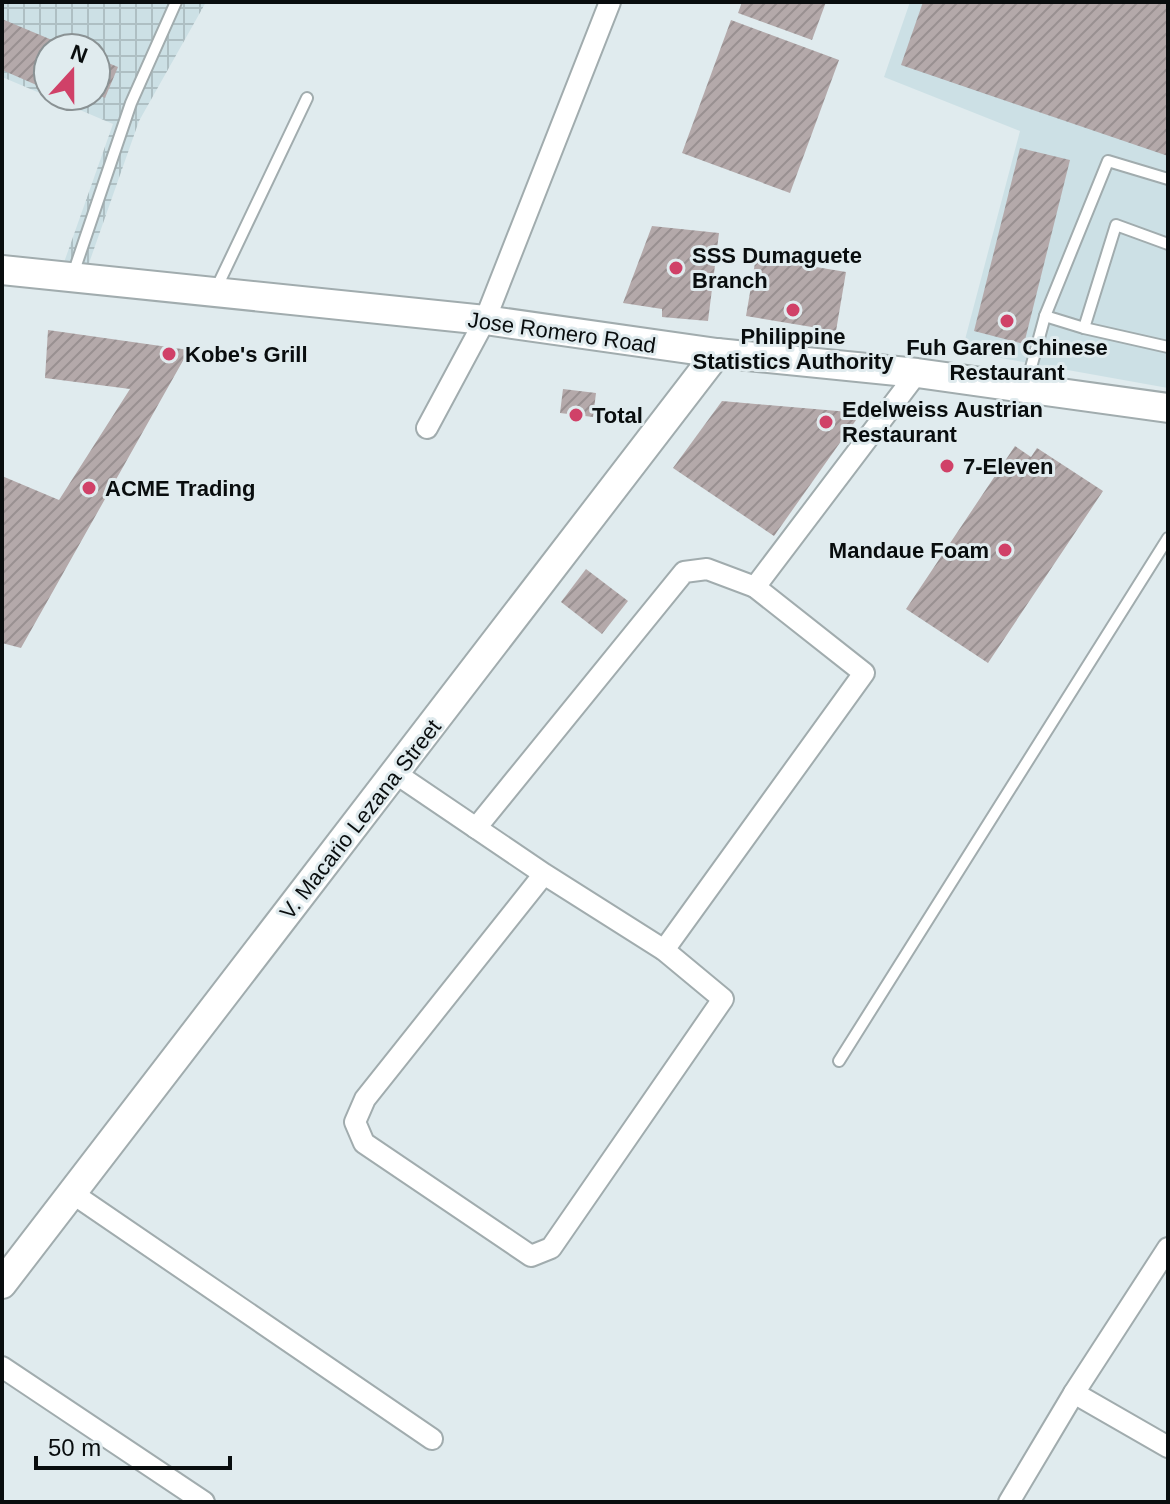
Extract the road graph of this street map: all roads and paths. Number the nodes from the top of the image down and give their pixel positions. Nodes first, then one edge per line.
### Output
1 (176, 2) edge
2 (610, 2) edge
3 (307, 98) dead end
4 (1168, 179) edge
5 (1168, 244) edge
6 (2, 270) edge
7 (72, 279) junction
8 (214, 293) junction
9 (1045, 316) junction
10 (485, 320) junction
11 (1084, 328) junction
12 (1168, 347) edge
13 (717, 353) junction
14 (917, 373) junction
15 (1026, 387) junction
16 (1168, 408) edge
17 (427, 428) dead end
18 (1168, 538) edge
19 (755, 587) junction
20 (395, 773) junction
21 (476, 828) junction
22 (544, 874) junction
23 (664, 950) junction
24 (839, 1061) dead end
25 (72, 1193) junction
26 (1168, 1248) edge
27 (2, 1284) edge
28 (2, 1367) edge
29 (1074, 1393) junction
30 (432, 1439) dead end
31 (1168, 1447) edge
32 (204, 1502) edge
33 (1009, 1502) edge

1 - 7 lane
2 - 10 street
3 - 8 lane
4 - 9 lane
5 - 11 lane
6 - 7 main road, Jose Romero Road
7 - 8 main road, Jose Romero Road
8 - 10 main road, Jose Romero Road
9 - 11 lane
9 - 15 lane
10 - 13 main road, Jose Romero Road
10 - 17 street
11 - 12 lane
13 - 14 main road, Jose Romero Road
13 - 20 main road, V. Macario Lezana Street
14 - 15 main road, Jose Romero Road
14 - 19 street
15 - 16 main road, Jose Romero Road
18 - 24 lane
19 - 21 street
19 - 23 street
20 - 21 street
20 - 25 main road, V. Macario Lezana Street
21 - 22 street
22 - 23 street
22 - 23 street
25 - 27 main road, V. Macario Lezana Street
25 - 30 street
26 - 29 street
28 - 32 street
29 - 31 street
29 - 33 street

